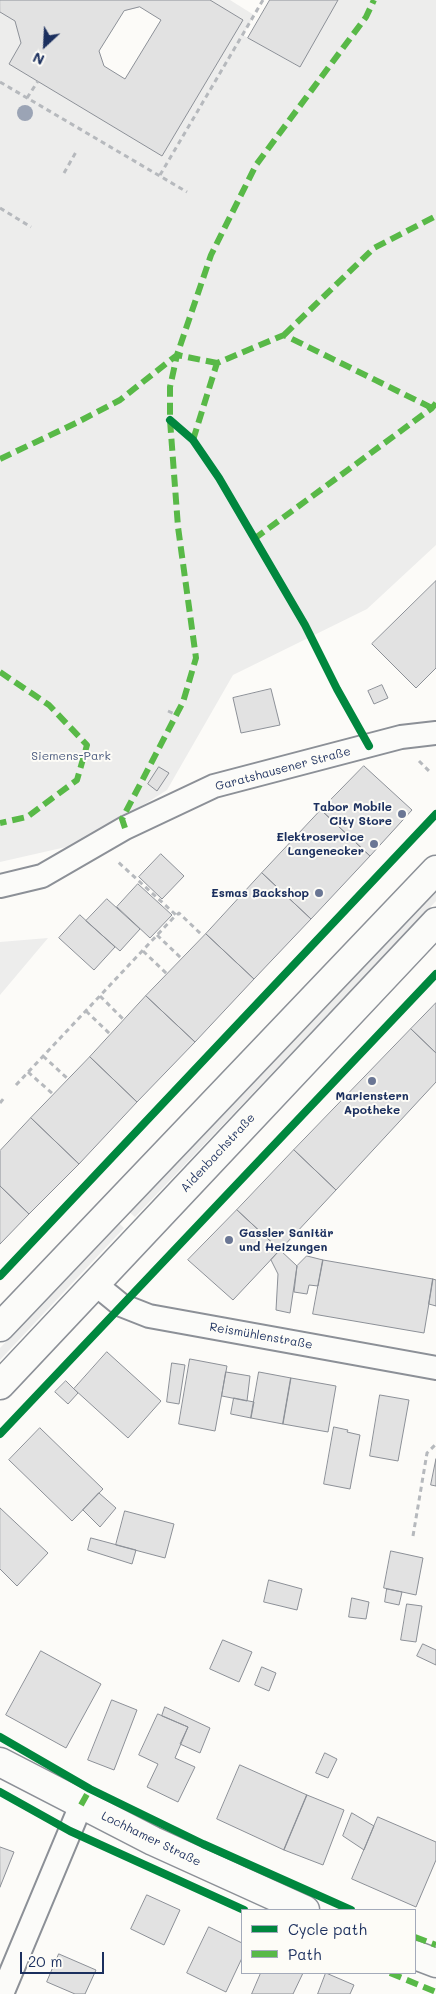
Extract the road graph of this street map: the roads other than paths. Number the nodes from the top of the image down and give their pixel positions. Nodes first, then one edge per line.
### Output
1 (436, 733) edge
2 (436, 870) edge
3 (0, 886) edge
4 (436, 922) edge
5 (94, 1283) junction
6 (0, 1328) edge
7 (436, 1368) edge
8 (0, 1384) edge
9 (0, 1762) edge
10 (81, 1805) junction
11 (303, 1909) edge
12 (416, 1955) edge
13 (436, 1963) edge
14 (2, 1994) edge

1 - 3 street, Garatshausener Straße
2 - 6 street
4 - 5 street, Aidenbachstraße
5 - 7 street, Reismühlenstraße
5 - 8 street, Aidenbachstraße
9 - 10 street, Lochhamer Straße
10 - 11 street, Lochhamer Straße
10 - 14 street
12 - 13 street

